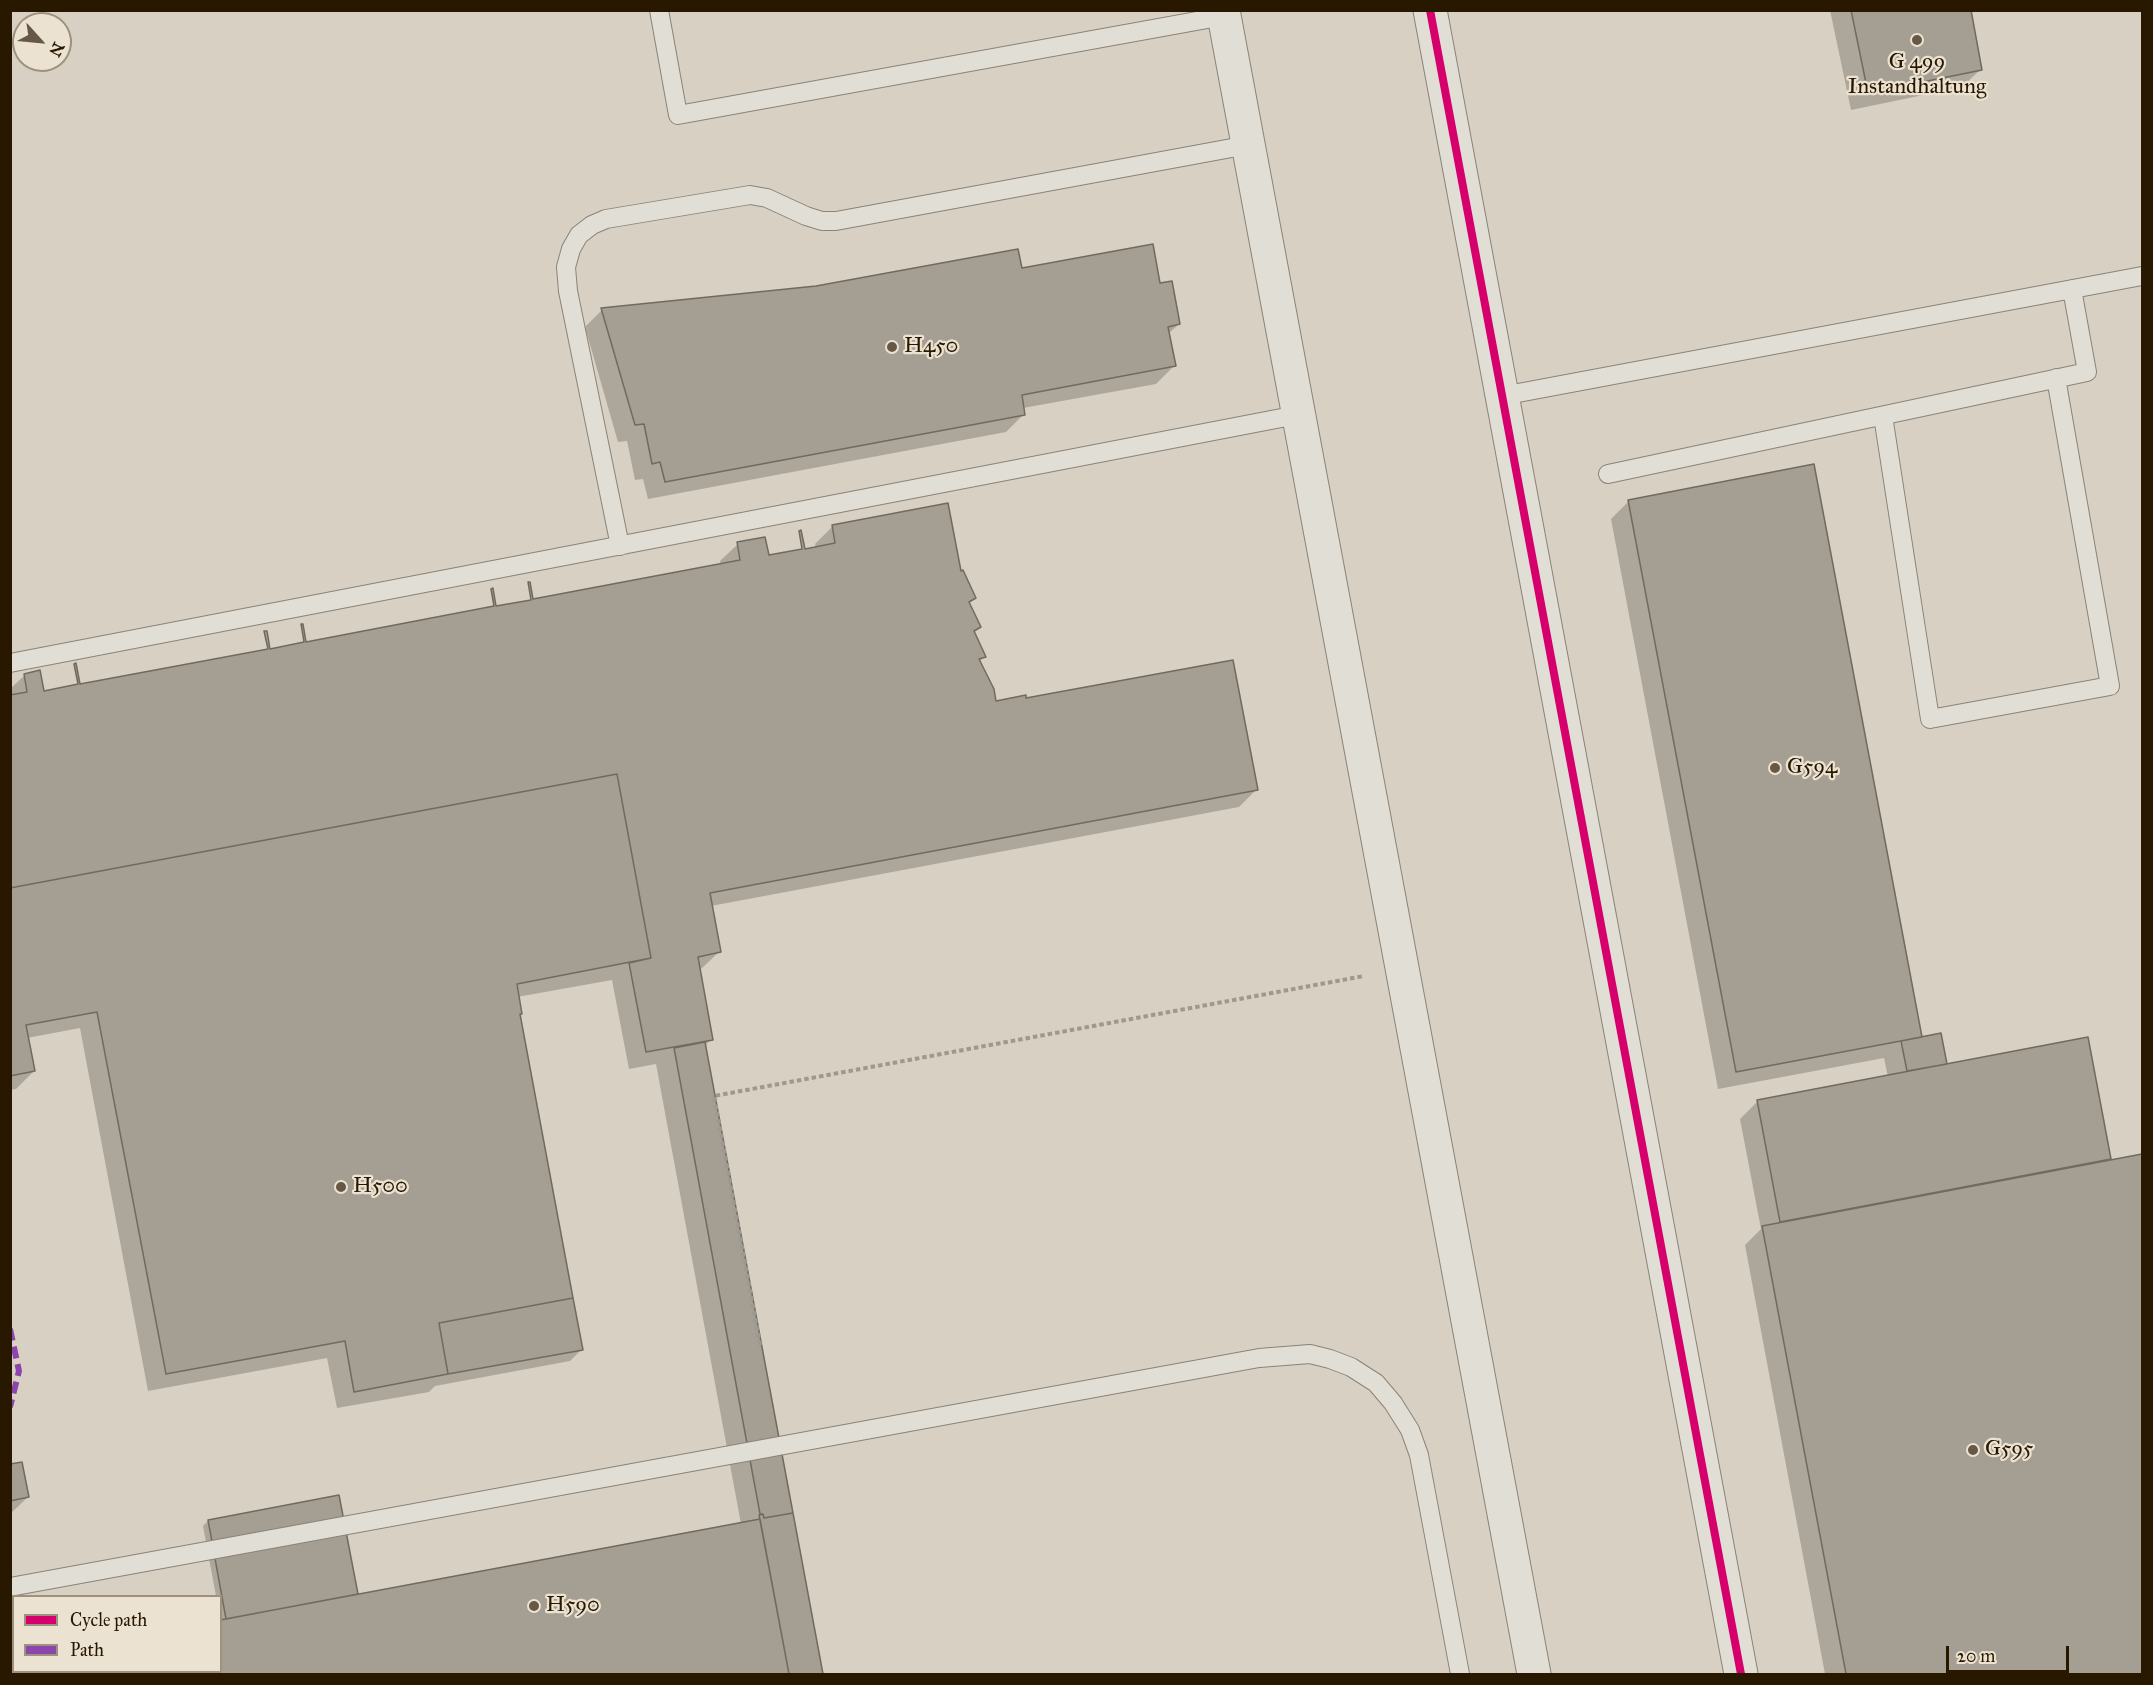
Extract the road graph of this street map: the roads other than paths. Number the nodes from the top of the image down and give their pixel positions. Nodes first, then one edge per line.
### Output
1 (659, 10) edge
2 (1430, 10) edge
3 (1223, 13) edge
4 (1248, 145) junction
5 (2142, 276) edge
6 (2072, 289) junction
7 (2056, 378) junction
8 (1502, 396) junction
9 (1298, 415) junction
10 (1883, 416) junction
11 (1608, 474) dead end
12 (620, 546) junction
13 (10, 663) edge
14 (10, 1587) edge
15 (1460, 1674) edge
16 (1534, 1674) edge
17 (1741, 1674) edge

1 - 3 lane
2 - 8 street
3 - 4 street
4 - 9 street
4 - 12 lane
5 - 6 lane
6 - 7 lane
6 - 8 lane
7 - 10 lane
7 - 10 lane
8 - 17 street
9 - 12 lane
9 - 16 street
10 - 11 lane
12 - 13 lane
14 - 15 lane

